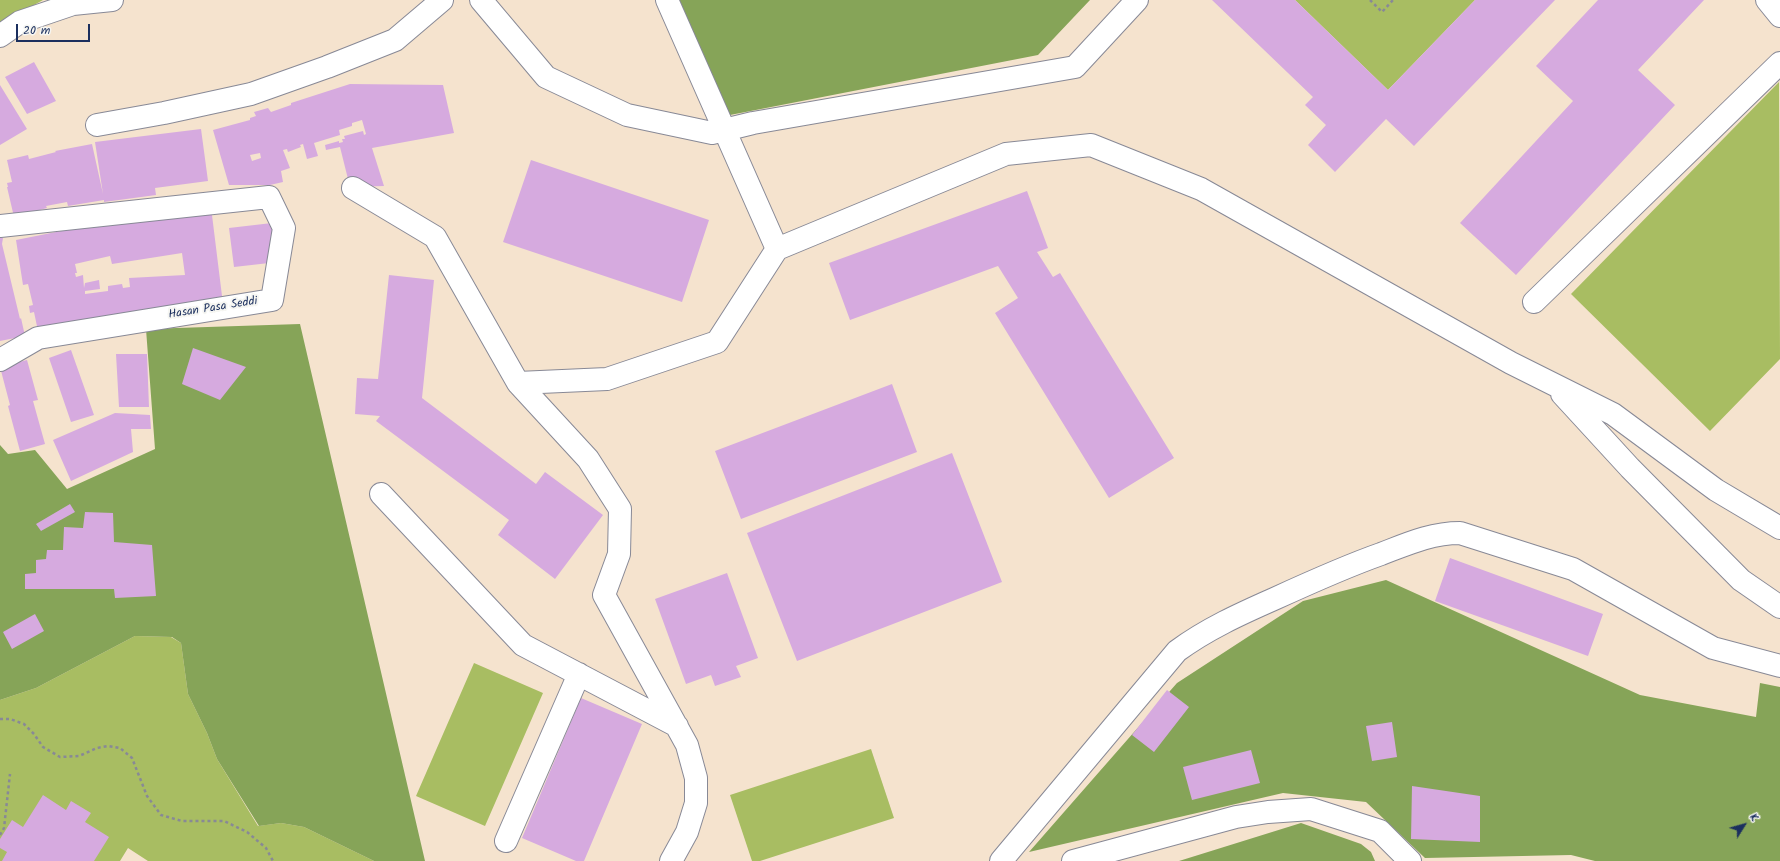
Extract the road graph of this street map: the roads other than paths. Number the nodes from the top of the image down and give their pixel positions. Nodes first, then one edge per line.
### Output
1 (112, 0) edge
2 (442, 0) edge
3 (481, 0) edge
4 (667, 0) edge
5 (1137, 0) edge
6 (1767, 0) edge
7 (1780, 16) edge
8 (0, 36) edge
9 (1780, 63) edge
10 (97, 125) dead end
11 (725, 130) junction
12 (353, 188) dead end
13 (0, 226) edge
14 (777, 249) junction
15 (1534, 302) dead end
16 (0, 360) edge
17 (518, 383) junction
18 (1553, 384) junction
19 (381, 494) dead end
20 (1780, 528) edge
21 (1780, 608) edge
22 (1780, 666) edge
23 (579, 674) junction
24 (677, 726) junction
25 (506, 841) dead end
26 (671, 861) edge
27 (1000, 861) edge
28 (1073, 861) edge
29 (1410, 861) edge

1 - 8 street
2 - 10 street
3 - 11 street
4 - 11 street
5 - 11 street
6 - 7 street
9 - 15 street
11 - 14 street
12 - 17 street
13 - 16 street, Hasan Pasa Seddi
14 - 17 street
14 - 18 street
17 - 24 street
18 - 20 street
18 - 21 street
19 - 23 street
22 - 27 street
23 - 24 street
23 - 25 street
24 - 26 street
28 - 29 street

